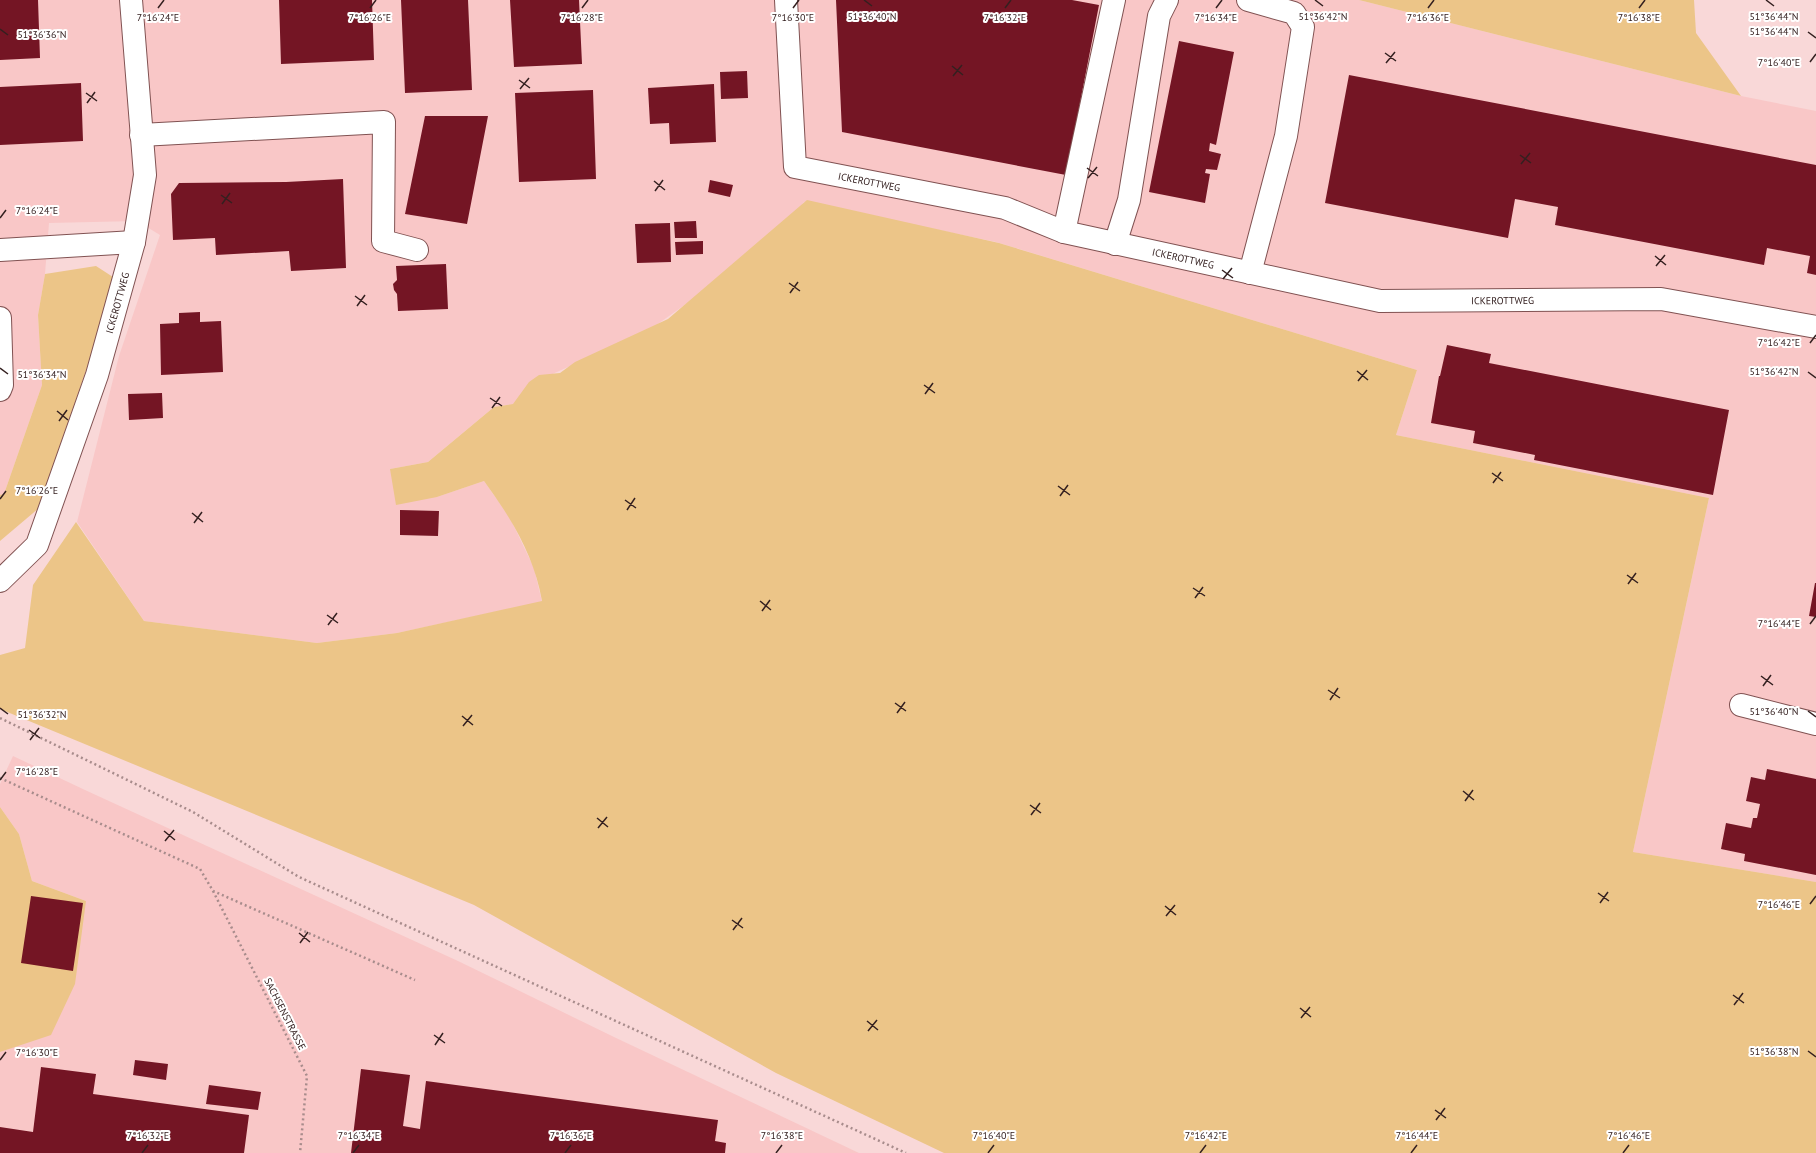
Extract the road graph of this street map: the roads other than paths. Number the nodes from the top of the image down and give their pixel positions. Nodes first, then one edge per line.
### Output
1 (131, 0) edge
2 (786, 0) edge
3 (1114, 0) edge
4 (1167, 0) edge
5 (1248, 0) edge
6 (141, 135) junction
7 (1064, 232) junction
8 (134, 242) junction
9 (1115, 244) junction
10 (0, 250) edge
11 (417, 250) dead end
12 (1250, 273) junction
13 (0, 318) edge
14 (1816, 327) edge
15 (0, 390) edge
16 (0, 581) edge
17 (1741, 705) dead end
18 (1816, 724) edge

1 - 6 street, ICKEROTTWEG
2 - 7 street, ICKEROTTWEG
3 - 7 street
4 - 9 street
5 - 12 street
6 - 8 street, ICKEROTTWEG
6 - 11 street
7 - 9 street, ICKEROTTWEG
8 - 10 street
8 - 16 street, ICKEROTTWEG
9 - 12 street, ICKEROTTWEG
12 - 14 street, ICKEROTTWEG
13 - 15 street
17 - 18 street

